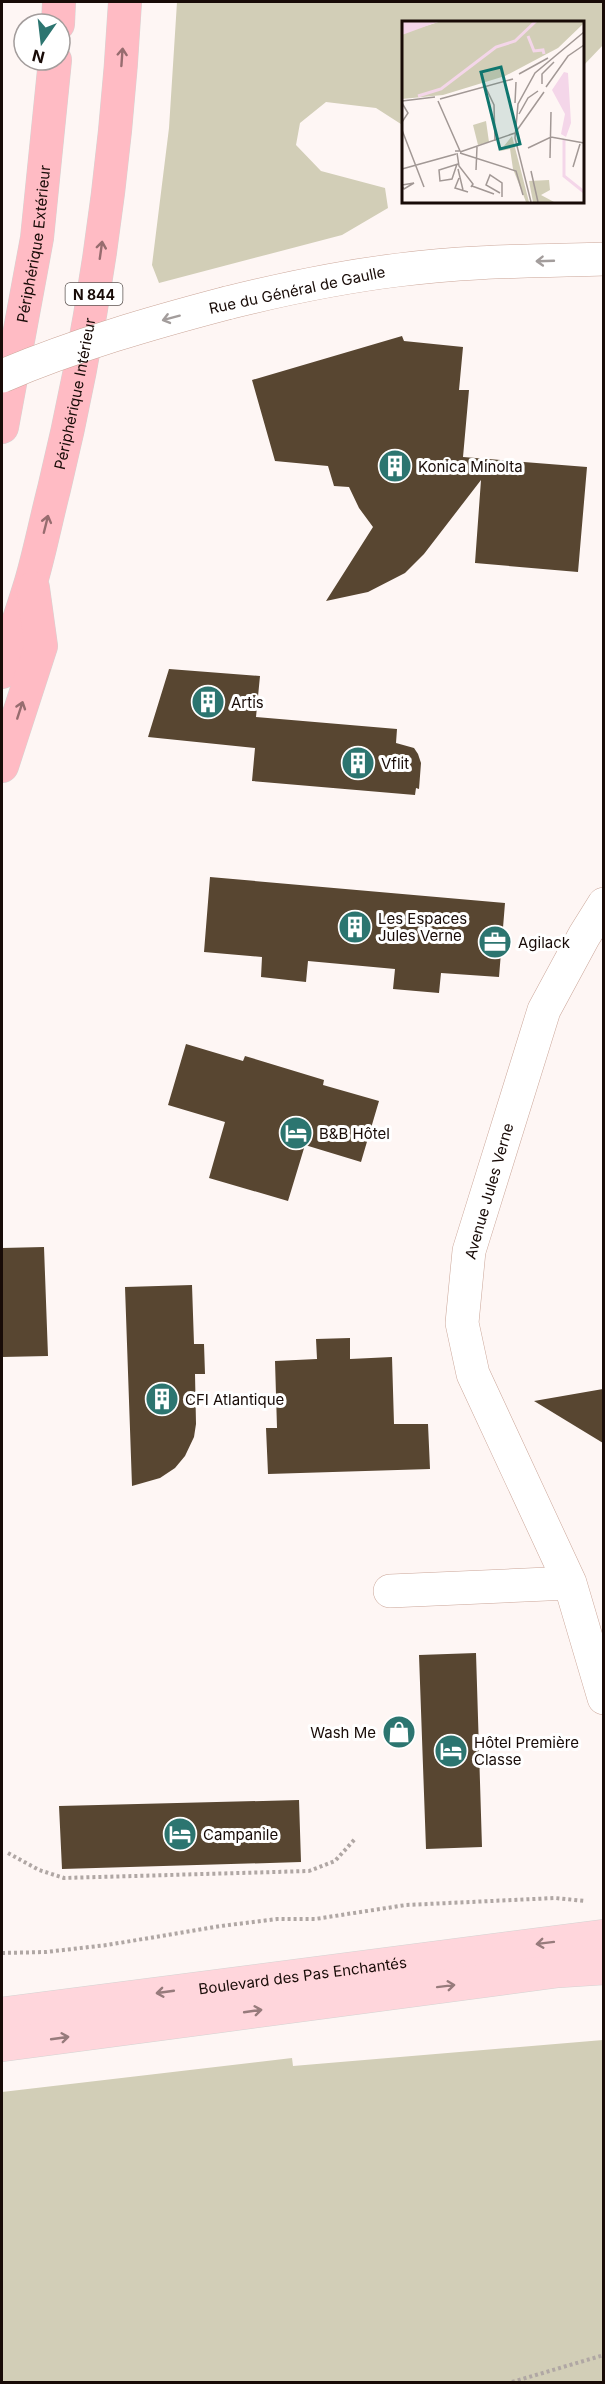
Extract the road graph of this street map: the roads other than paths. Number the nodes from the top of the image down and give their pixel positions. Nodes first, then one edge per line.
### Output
1 (125, 2) edge
2 (54, 72) edge
3 (603, 259) edge
4 (2, 376) edge
5 (2, 427) edge
6 (32, 580) junction
7 (2, 672) edge
8 (2, 766) edge
9 (603, 904) edge
10 (570, 1583) junction
11 (390, 1591) dead end
12 (603, 1698) edge
13 (603, 1936) edge
14 (603, 1968) edge
15 (2, 2014) edge
16 (2, 2045) edge

6 -> 1 highway, Périphérique Intérieur / N 844
2 - 5 highway, Périphérique Extérieur
3 -> 4 street, Rue du Général de Gaulle, bridge
6 - 7 highway, Périphérique Intérieur / N 844
8 -> 6 highway
9 - 10 street, Avenue Jules Verne
10 - 11 street
10 - 12 street, Avenue Jules Verne
13 -> 15 main road, Boulevard des Pas Enchantés
16 -> 14 main road, Boulevard des Pas Enchantés

